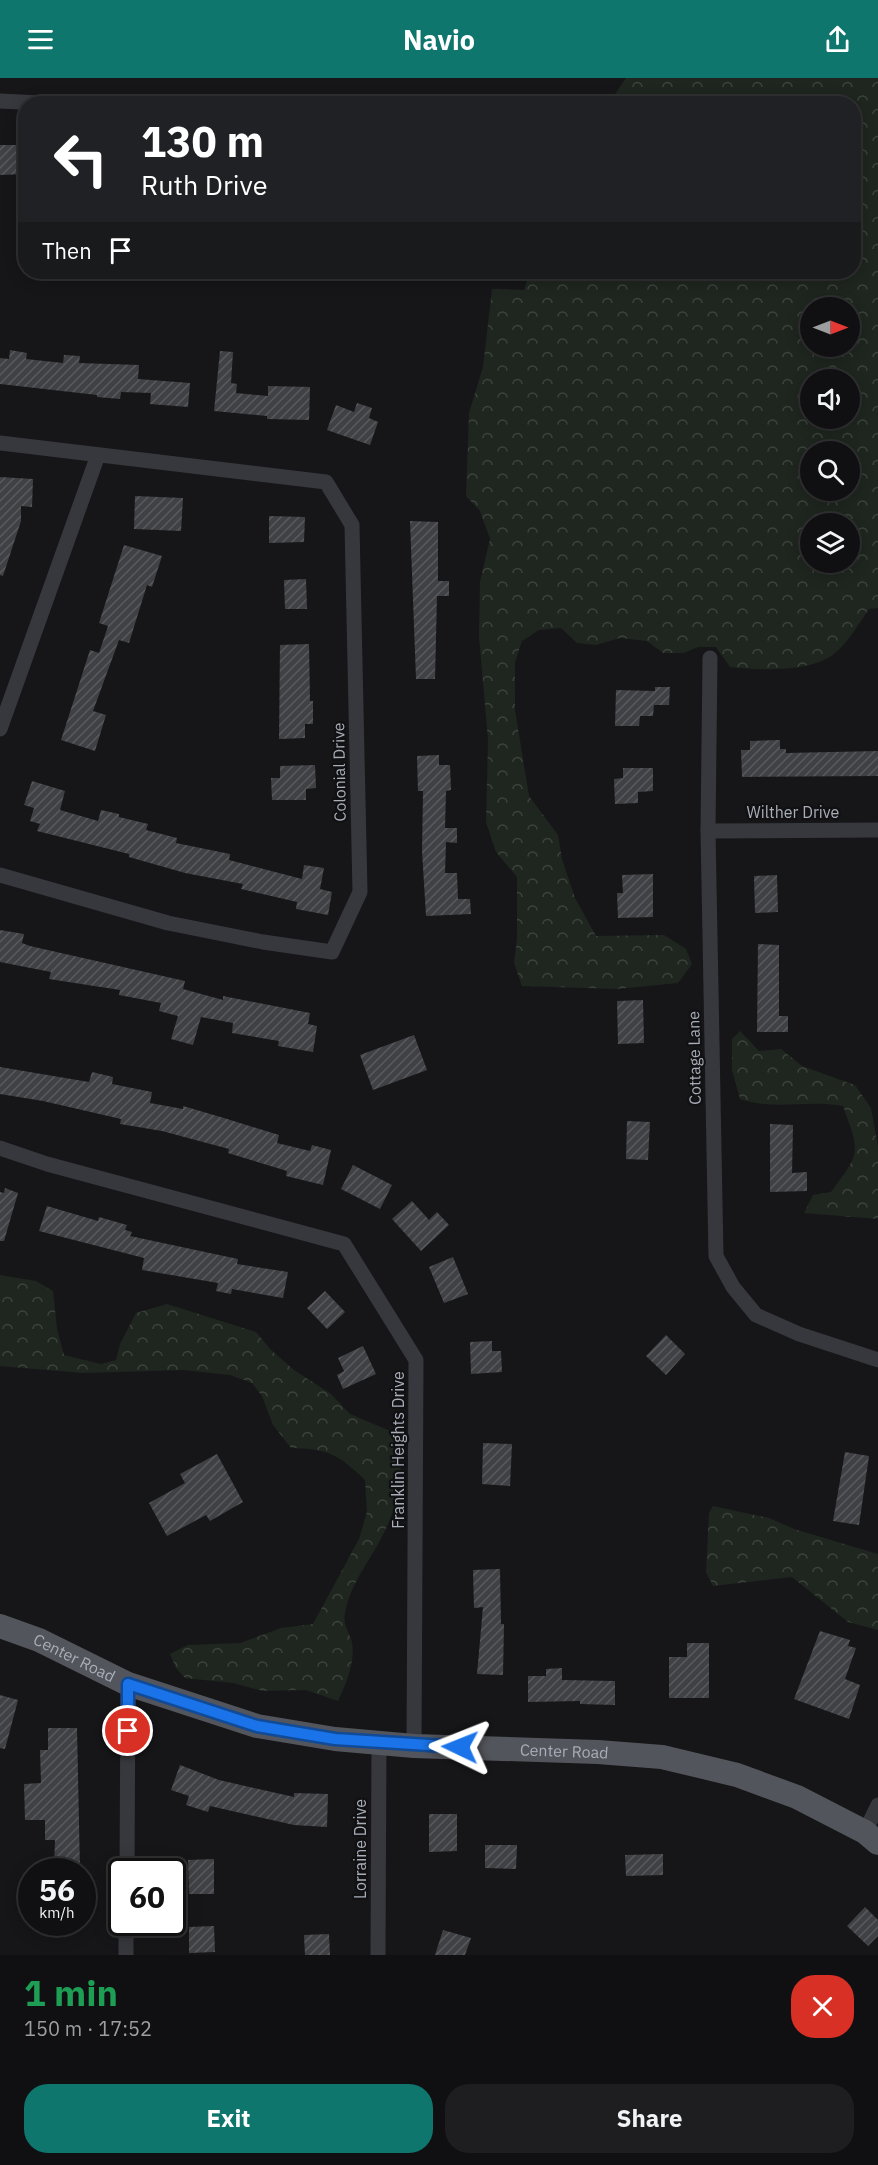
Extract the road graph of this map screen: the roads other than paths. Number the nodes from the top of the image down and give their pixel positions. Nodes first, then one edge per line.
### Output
1 (0, 101) edge
2 (18, 102) edge
3 (0, 443) edge
4 (98, 455) junction
5 (710, 658) dead end
6 (4, 706) edge
7 (0, 729) edge
8 (878, 830) edge
9 (708, 831) junction
10 (0, 875) edge
11 (0, 1148) edge
12 (878, 1360) edge
13 (0, 1626) edge
14 (128, 1684) junction
15 (379, 1743) junction
16 (414, 1746) junction
17 (878, 1805) edge
18 (871, 1837) edge
19 (127, 1858) edge
20 (126, 1936) edge
21 (126, 1955) edge
22 (378, 1955) edge

1 - 2 street
3 - 4 street, Colonial Drive
4 - 6 street
4 - 10 street, Colonial Drive
5 - 9 street, Cottage Lane
6 - 7 street
8 - 9 street, Wilther Drive
9 - 12 street, Cottage Lane
11 - 16 street, Franklin Heights Drive
13 - 14 main road, Center Road
14 - 15 main road, Center Road
14 - 19 street
15 - 16 main road, Center Road
15 - 22 street, Lorraine Drive
16 - 18 main road, Center Road
17 - 18 street
20 - 21 street

